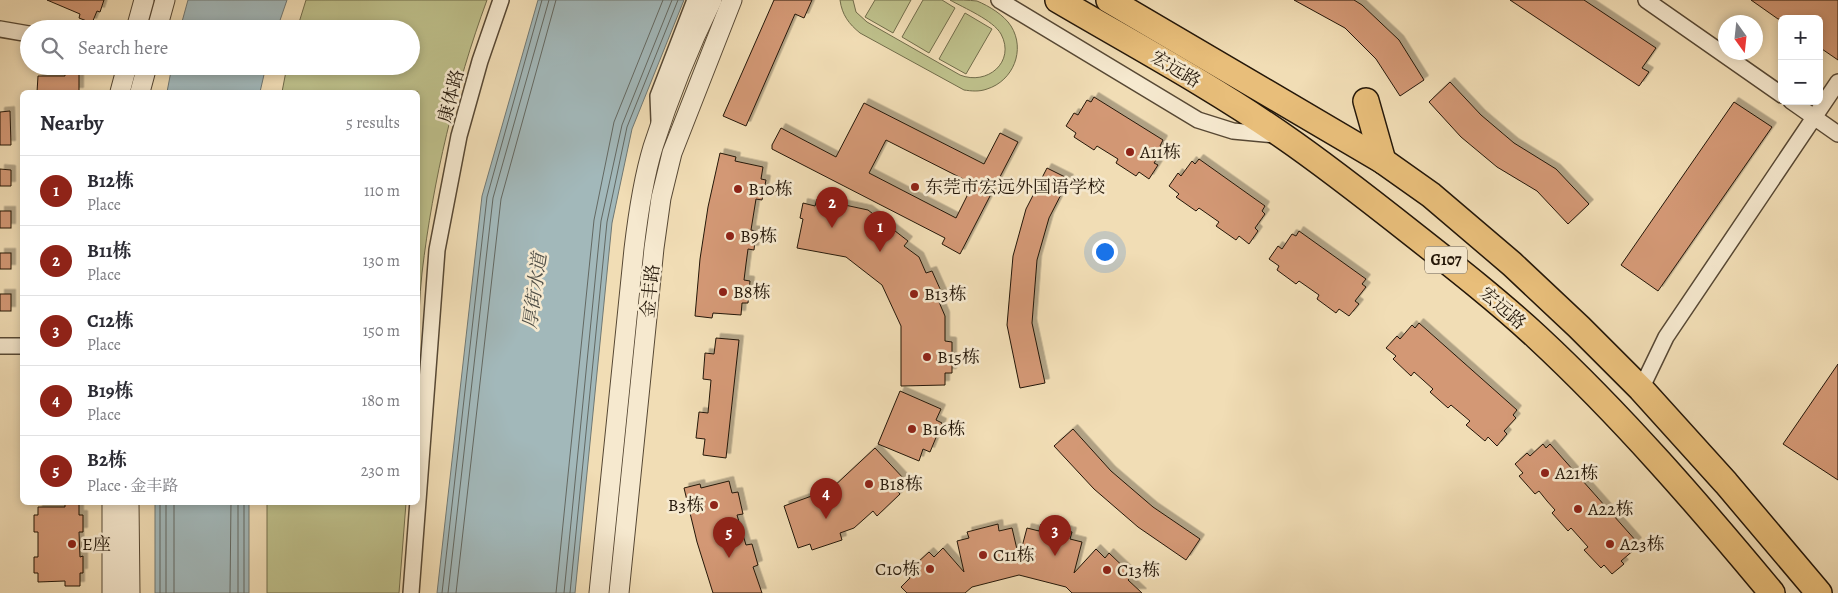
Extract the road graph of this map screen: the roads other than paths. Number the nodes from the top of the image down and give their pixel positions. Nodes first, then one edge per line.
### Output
1 (144, 0) edge
2 (165, 0) edge
3 (501, 0) edge
4 (695, 0) edge
5 (712, 0) edge
6 (732, 0) edge
7 (999, 0) edge
8 (1058, 0) edge
9 (1109, 0) edge
10 (1646, 0) edge
11 (138, 20) edge
12 (159, 20) edge
13 (0, 29) edge
14 (20, 32) edge
15 (124, 75) edge
16 (145, 75) edge
17 (1838, 82) edge
18 (120, 90) edge
19 (141, 90) edge
20 (1778, 92) edge
21 (1366, 101) dead end
22 (1797, 105) edge
23 (1814, 117) junction
24 (659, 130) junction
25 (1838, 134) edge
26 (1282, 136) junction
27 (1383, 161) junction
28 (0, 346) edge
29 (20, 346) edge
30 (1641, 389) junction
31 (420, 480) edge
32 (112, 505) edge
33 (129, 505) edge
34 (418, 505) edge
35 (112, 593) edge
36 (130, 593) edge
37 (411, 593) edge
38 (599, 593) edge
39 (619, 593) edge
40 (1772, 593) edge
41 (1819, 593) edge

1 - 11 street
2 - 12 street
3 - 31 street, 康体路
4 - 24 street
5 - 24 street, 金丰路
6 - 39 street, 金丰路
7 - 26 street
8 - 26 highway, 宏远路 / G107
9 - 27 highway, 宏远路 / G107
10 - 20 street
13 - 14 street
15 - 18 street
16 - 19 street
17 - 23 street
21 - 27 highway
22 - 23 street
23 - 25 street
23 - 30 street
24 - 38 street, 金丰路
26 - 40 highway, 宏远路 / G107
27 - 30 highway, 宏远路 / G107
28 - 29 street
30 - 41 highway, 宏远路 / G107
32 - 35 street
33 - 36 street
34 - 37 street, 康体路

